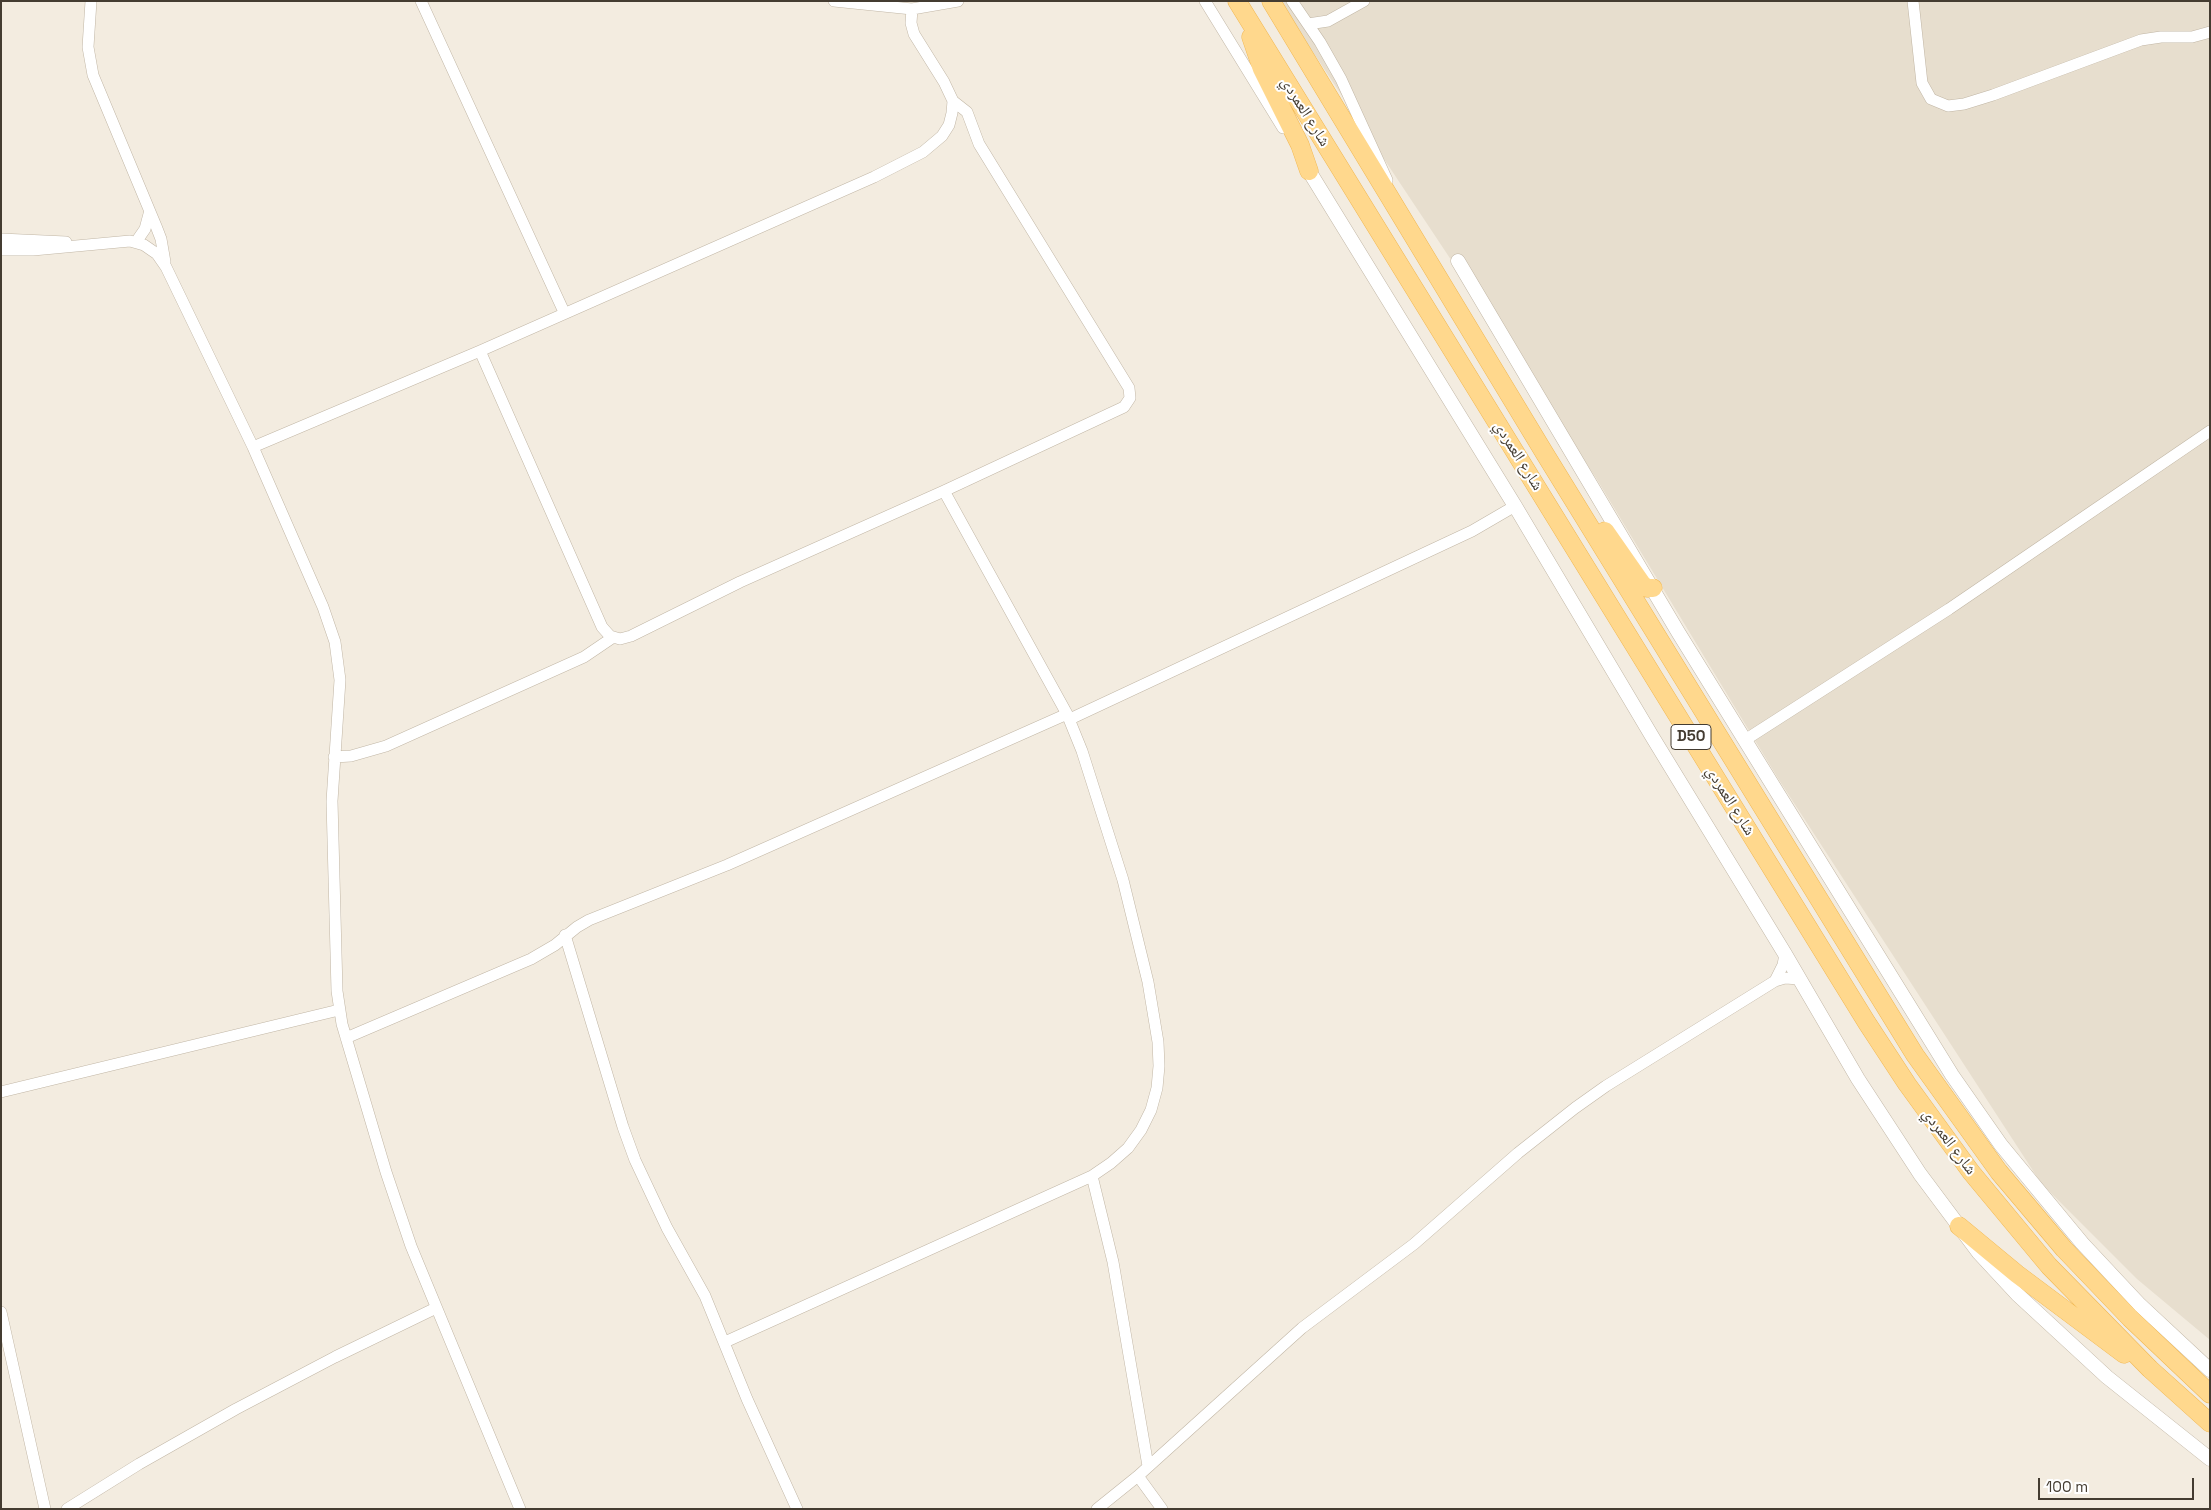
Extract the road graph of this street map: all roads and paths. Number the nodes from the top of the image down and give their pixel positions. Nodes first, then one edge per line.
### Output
1 (92, 1) edge
2 (421, 1) edge
3 (834, 1) edge
4 (958, 1) edge
5 (1205, 1) edge
6 (1237, 1) edge
7 (1271, 1) edge
8 (1292, 1) edge
9 (1913, 1) edge
10 (1361, 3) edge
11 (912, 9) junction
12 (1247, 17) junction
13 (1308, 24) junction
14 (2210, 32) edge
15 (953, 100) junction
16 (1309, 171) junction
17 (149, 214) junction
18 (1400, 215) junction
19 (1, 238) edge
20 (136, 242) junction
21 (80, 244) junction
22 (1, 250) edge
23 (1458, 261) dead end
24 (166, 266) junction
25 (564, 312) junction
26 (480, 351) junction
27 (2210, 431) edge
28 (253, 447) junction
29 (1545, 454) junction
30 (944, 491) junction
31 (1516, 506) junction
32 (1653, 588) junction
33 (612, 638) junction
34 (1068, 716) junction
35 (1745, 740) junction
36 (334, 757) junction
37 (565, 935) junction
38 (1785, 954) junction
39 (1800, 979) junction
40 (1775, 981) junction
41 (340, 1010) junction
42 (346, 1038) junction
43 (1, 1092) edge
44 (1092, 1176) junction
45 (1959, 1226) junction
46 (436, 1308) junction
47 (1, 1312) edge
48 (725, 1342) junction
49 (2150, 1368) junction
50 (2210, 1370) edge
51 (2210, 1394) edge
52 (2210, 1423) edge
53 (2210, 1459) edge
54 (1148, 1466) junction
55 (1138, 1476) junction
56 (45, 1509) edge
57 (67, 1509) edge
58 (520, 1509) edge
59 (797, 1509) edge
60 (1097, 1509) edge
61 (1162, 1509) edge

1 - 17 street
2 - 25 street
3 - 11 street
4 - 11 street
5 - 16 street
6 - 12 main road, شارع العمردي / D50
7 - 18 main road, شارع العمردي / D50
8 - 13 street
9 - 14 street
10 - 13 street
11 - 15 street
12 - 16 main road
12 - 49 main road, شارع العمردي / D50
13 - 18 street
15 - 25 street
15 - 30 street
16 - 31 street
17 - 20 street
17 - 24 street
18 - 29 main road, شارع العمردي / D50
19 - 21 street
20 - 21 street
20 - 24 street
21 - 22 street
23 - 32 street
24 - 28 street
25 - 26 street
26 - 28 street
26 - 33 street
27 - 35 street
28 - 36 street
29 - 32 main road
29 - 51 main road, شارع العمردي / D50
30 - 33 street
30 - 34 street
31 - 34 street
31 - 38 street
32 - 35 street
33 - 36 street
34 - 37 street
34 - 44 street
35 - 50 street
36 - 41 street
37 - 42 street
37 - 48 street
38 - 39 street
38 - 40 street
39 - 40 street
39 - 45 street
40 - 54 street
41 - 42 street
41 - 43 street
42 - 46 street
44 - 48 street
44 - 54 street
45 - 49 main road
45 - 53 street
46 - 57 street
46 - 58 street
47 - 56 street
48 - 59 street
49 - 52 main road, شارع العمردي / D50
54 - 55 street
55 - 60 street
55 - 61 street

